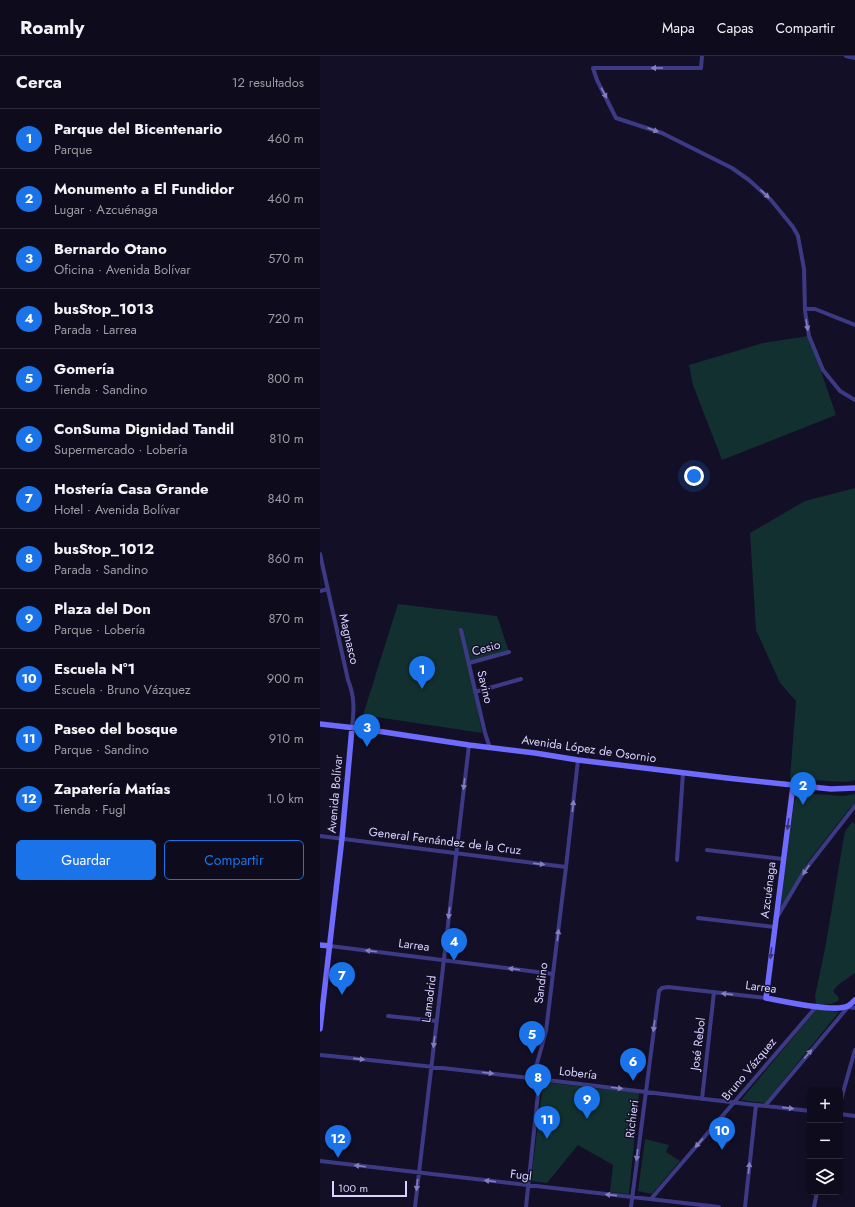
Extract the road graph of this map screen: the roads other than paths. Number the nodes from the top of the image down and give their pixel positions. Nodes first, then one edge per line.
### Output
1 (702, 56) edge
2 (846, 56) edge
3 (855, 58) edge
4 (805, 309) junction
5 (855, 325) edge
6 (855, 400) edge
7 (320, 554) edge
8 (328, 589) junction
9 (320, 591) edge
10 (461, 630) dead end
11 (508, 652) dead end
12 (469, 663) junction
13 (521, 679) dead end
14 (475, 692) junction
15 (320, 724) edge
16 (352, 728) junction
17 (469, 745) junction
18 (490, 748) junction
19 (578, 760) junction
20 (683, 773) junction
21 (793, 786) junction
22 (855, 788) edge
23 (855, 806) edge
24 (320, 836) edge
25 (342, 838) junction
26 (707, 850) dead end
27 (456, 853) junction
28 (783, 859) junction
29 (677, 860) dead end
30 (566, 867) junction
31 (698, 918) dead end
32 (775, 920) junction
33 (774, 927) junction
34 (320, 945) edge
35 (330, 946) junction
36 (444, 960) junction
37 (552, 974) junction
38 (662, 988) joint
39 (714, 992) junction
40 (766, 998) junction
41 (855, 1000) edge
42 (816, 1007) junction
43 (848, 1007) junction
44 (855, 1008) edge
45 (388, 1016) dead end
46 (436, 1021) junction
47 (320, 1029) edge
48 (855, 1050) edge
49 (320, 1055) edge
50 (431, 1066) junction
51 (539, 1079) junction
52 (646, 1092) junction
53 (843, 1092) edge
54 (702, 1098) junction
55 (734, 1103) junction
56 (756, 1105) junction
57 (765, 1106) junction
58 (807, 1111) edge
59 (843, 1114) edge
60 (855, 1116) edge
61 (320, 1161) edge
62 (419, 1173) junction
63 (528, 1186) junction
64 (816, 1195) edge
65 (632, 1197) junction
66 (651, 1199) junction
67 (415, 1207) edge
68 (526, 1207) edge
69 (631, 1207) edge
70 (719, 1207) edge
71 (745, 1207) edge
72 (814, 1207) edge

1 -> 4 street
2 - 3 street
4 - 5 street
4 -> 6 street
7 - 8 street, Magnasco
8 - 9 street
8 - 16 street, Magnasco
10 - 12 street, Savino
11 - 12 street, Cesio
12 - 14 street, Savino
13 - 14 street
14 - 18 street, Savino
15 - 16 main road, Avenida López de Osornio
16 - 17 main road, Avenida López de Osornio
16 - 25 main road, Avenida Bolívar
17 - 18 main road, Avenida López de Osornio
17 -> 27 street, Lamadrid
18 - 19 main road, Avenida López de Osornio
19 - 20 main road, Avenida López de Osornio
30 -> 19 street, Sandino
20 - 21 main road, Avenida López de Osornio
20 - 29 street
21 - 22 main road, Avenida López de Osornio
21 -> 28 main road, Azcuénaga
23 -> 32 street
24 - 25 street, General Fernández de la Cruz
25 - 27 street, General Fernández de la Cruz
25 - 35 main road, Avenida Bolívar
26 - 28 street
27 -> 30 street, General Fernández de la Cruz
27 -> 36 street, Lamadrid
28 - 32 main road, Azcuénaga
37 -> 30 street, Sandino
31 - 33 street
32 - 33 main road, Azcuénaga
33 -> 40 main road, Azcuénaga
34 - 35 main road, Larrea
36 -> 35 street, Larrea
35 - 47 main road, Avenida Bolívar
37 -> 36 street, Larrea
36 - 46 street, Lamadrid
37 - 51 street, Sandino
38 - 39 street, Larrea
38 -> 52 street, Richieri
40 -> 39 street, Larrea
39 - 54 street, José Rebol
40 - 42 main road, Larrea
41 - 43 main road
42 - 43 main road, Larrea
42 - 55 street, Bruno Vázquez
43 - 44 street
57 -> 43 street
45 - 46 street
46 -> 50 street, Lamadrid
48 - 53 street
49 -> 50 street, Lobería
50 -> 51 street, Lobería
50 - 62 street, Lamadrid
51 -> 52 street, Lobería
51 - 63 street, Sandino
52 - 54 street, Lobería
52 -> 65 street, Richieri
54 - 55 street, Lobería
55 - 56 street, Lobería
55 -> 66 street, Bruno Vázquez
56 - 57 street, Lobería
71 -> 56 street
57 -> 58 street, Lobería
59 - 60 street
62 -> 61 street, Fugl
63 -> 62 street, Fugl
62 -> 67 street, Lamadrid
65 -> 63 street, Fugl
63 - 68 street, Sandino
64 - 72 street
65 - 66 street, Fugl
65 - 69 street, Richieri
66 - 70 street, Fugl

